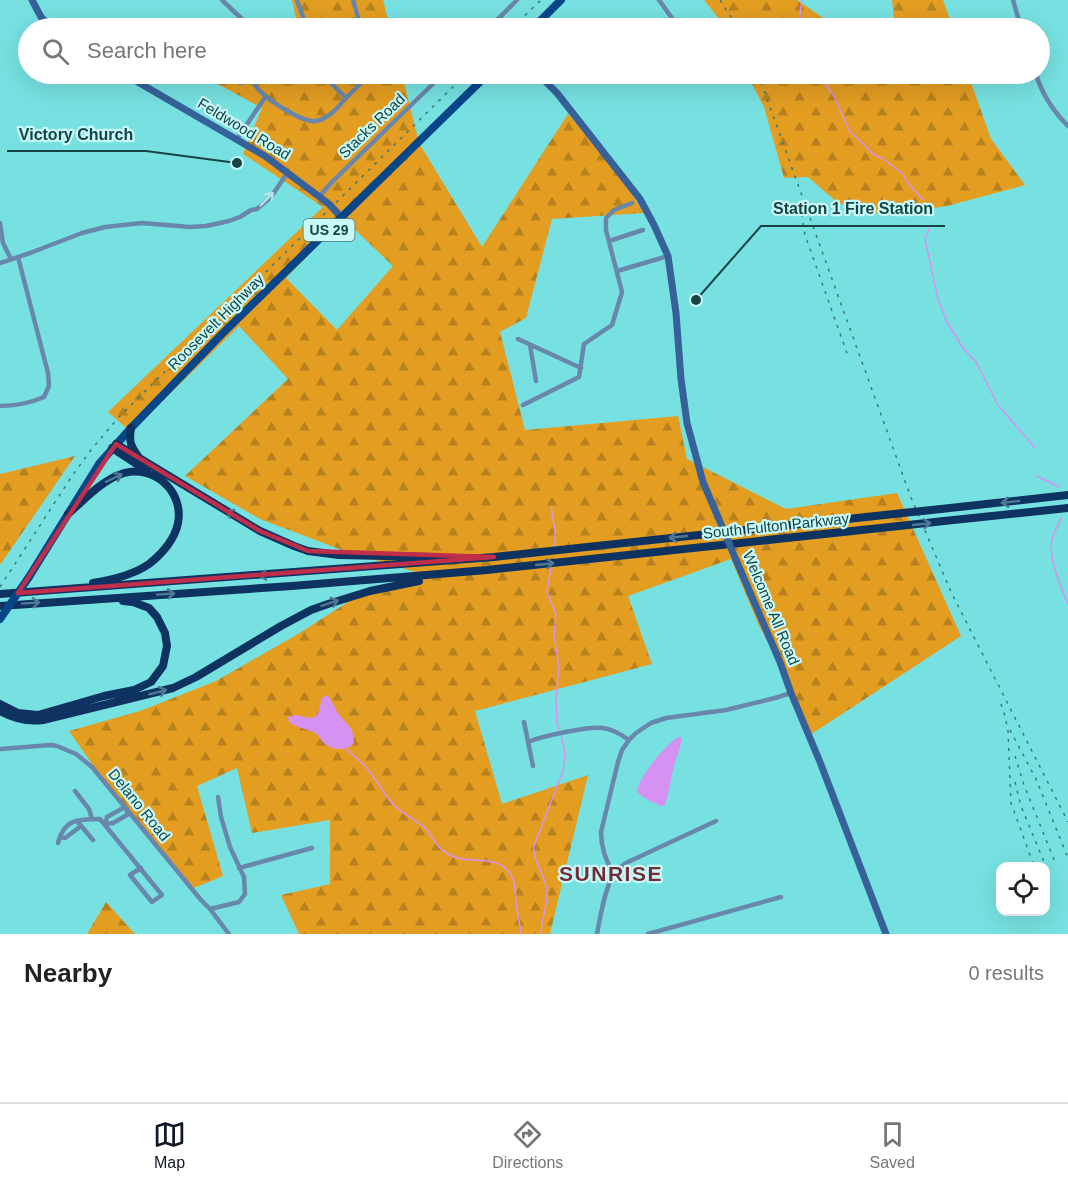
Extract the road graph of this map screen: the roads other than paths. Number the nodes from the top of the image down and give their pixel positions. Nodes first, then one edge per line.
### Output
1 (32, 0) edge
2 (222, 0) edge
3 (297, 0) edge
4 (353, 0) edge
5 (517, 0) edge
6 (561, 0) edge
7 (659, 0) edge
8 (1012, 0) edge
9 (42, 18) edge
10 (241, 18) edge
11 (303, 18) edge
12 (358, 18) edge
13 (499, 18) edge
14 (543, 18) edge
15 (672, 18) edge
16 (1018, 18) edge
17 (141, 84) edge
18 (254, 84) edge
19 (332, 84) edge
20 (360, 84) edge
21 (433, 84) edge
22 (479, 84) edge
23 (547, 84) edge
24 (1040, 84) edge
25 (266, 96) junction
26 (346, 98) junction
27 (1068, 126) edge
28 (237, 139) junction
29 (288, 172) junction
30 (319, 197) junction
31 (633, 203) dead end
32 (342, 218) junction
33 (0, 223) edge
34 (643, 230) dead end
35 (609, 241) junction
36 (668, 256) junction
37 (18, 257) junction
38 (11, 259) junction
39 (0, 263) edge
40 (617, 271) junction
41 (518, 339) dead end
42 (530, 345) junction
43 (581, 368) junction
44 (536, 381) dead end
45 (523, 405) dead end
46 (0, 406) edge
47 (131, 428) junction
48 (114, 446) junction
49 (140, 458) junction
50 (153, 475) junction
51 (1068, 495) edge
52 (1068, 508) edge
53 (68, 514) junction
54 (494, 557) junction
55 (487, 570) junction
56 (28, 592) junction
57 (0, 594) edge
58 (87, 600) junction
59 (0, 606) edge
60 (0, 619) edge
61 (791, 693) junction
62 (0, 704) edge
63 (0, 711) edge
64 (524, 722) dead end
65 (629, 740) junction
66 (528, 742) junction
67 (0, 749) edge
68 (533, 766) dead end
69 (75, 791) dead end
70 (218, 797) dead end
71 (127, 809) junction
72 (92, 819) junction
73 (716, 821) dead end
74 (79, 823) junction
75 (105, 824) junction
76 (93, 840) dead end
77 (312, 848) dead end
78 (141, 868) junction
79 (239, 868) junction
80 (614, 874) junction
81 (781, 897) dead end
82 (210, 909) junction
83 (598, 933) edge
84 (229, 934) edge
85 (648, 934) edge
86 (886, 934) edge

1 - 9 street
2 - 10 street
3 - 11 street
4 - 12 street
5 - 13 street
6 - 14 main road
7 - 15 street
8 - 16 street
17 - 28 street, Feldwood Road
18 - 25 street
19 - 26 street
20 - 26 street
21 - 30 street, Stacks Road
22 - 32 main road, Roosevelt Highway / US 29
23 - 36 street, Welcome All Road
24 - 27 street
25 - 26 street
25 - 28 street
28 - 29 street, Feldwood Road
29 - 30 street, Feldwood Road
37 -> 29 street
30 - 32 street, Feldwood Road
31 - 35 street
32 - 47 main road, Roosevelt Highway / US 29
33 - 38 street
34 - 35 street
35 - 40 street
36 - 40 street
36 - 61 street, Welcome All Road, bridge
37 - 38 street
37 - 46 street
38 - 39 street
40 - 43 street
41 - 42 street
42 - 43 street
42 - 44 street
43 - 45 street
47 - 48 main road, Roosevelt Highway / US 29
47 - 49 highway
48 - 49 highway
48 - 50 highway
48 - 53 main road, Roosevelt Highway / US 29
54 -> 49 highway
53 -> 50 highway
50 - 56 highway
51 -> 54 highway, South Fulton Parkway, bridge
55 -> 52 highway, South Fulton Parkway, bridge
53 - 60 main road, Roosevelt Highway / US 29, bridge
54 -> 56 highway
58 -> 55 highway
63 -> 55 highway
56 - 57 highway
59 -> 58 highway
58 - 62 highway
61 - 65 street
61 - 86 street, Welcome All Road
64 - 66 street
65 - 66 street
65 - 80 street
66 - 68 street
67 - 71 street, Delano Road
69 - 72 street
70 - 79 street
71 - 75 street
71 - 82 street, Delano Road
72 - 74 street
72 - 75 street
73 - 80 street
74 - 74 street
74 - 76 street
75 - 78 street
77 - 79 street
78 - 78 street
79 - 82 street
80 - 83 street
81 - 85 street
82 - 84 street, Delano Road

